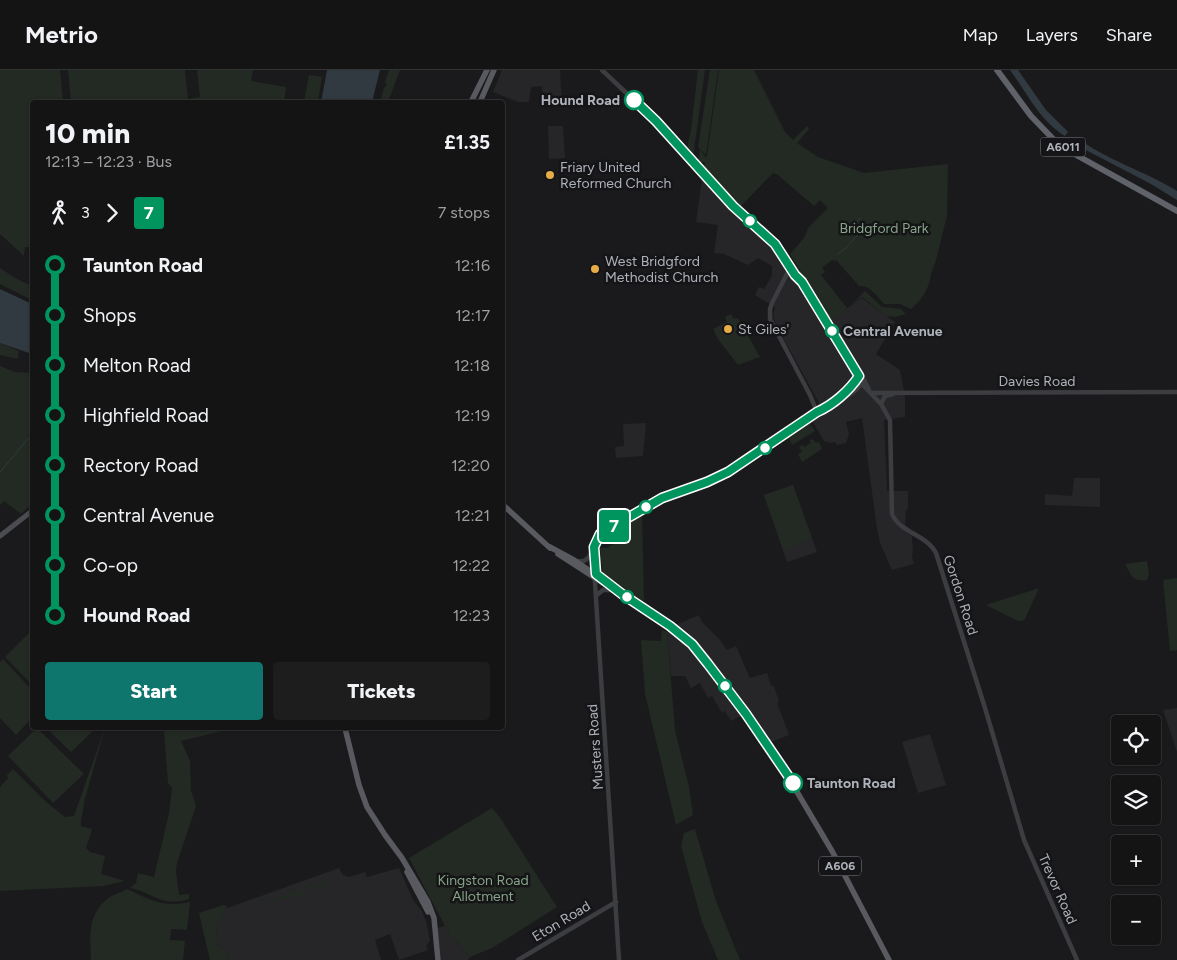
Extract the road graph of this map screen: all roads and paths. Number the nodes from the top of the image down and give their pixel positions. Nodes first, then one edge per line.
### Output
1 (487, 70) edge
2 (494, 70) edge
3 (602, 70) edge
4 (997, 70) edge
5 (472, 100) edge
6 (481, 100) edge
7 (1177, 211) edge
8 (870, 391) junction
9 (1177, 392) edge
10 (897, 393) junction
11 (881, 404) junction
12 (817, 412) junction
13 (505, 507) edge
14 (30, 513) edge
15 (0, 536) edge
16 (548, 546) junction
17 (594, 547) junction
18 (574, 560) junction
19 (596, 577) junction
20 (613, 590) junction
21 (622, 594) junction
22 (597, 596) junction
23 (345, 730) edge
24 (1020, 826) joint
25 (616, 902) junction
26 (438, 960) edge
27 (518, 960) edge
28 (620, 960) edge
29 (889, 960) edge
30 (1077, 960) edge

1 - 5 main road
2 - 6 main road
3 - 12 street
4 - 7 highway, A6011
8 - 10 street, Davies Road
8 - 11 street, Gordon Road
8 - 12 street, Gordon Road
9 - 10 street, Davies Road
10 - 11 street
11 - 24 street, Gordon Road
12 - 17 street, Musters Road
13 - 16 main road, A606
14 - 15 main road
16 - 18 main road, A606
16 - 19 main road, A606
17 - 18 street
17 - 19 street, Musters Road
18 - 19 main road, A606
19 - 20 main road, A606
19 - 21 main road, A606
19 - 22 street, Musters Road
20 - 21 main road, A606
20 - 22 street
21 - 29 main road, A606
22 - 25 street, Musters Road
23 - 26 main road
24 - 30 street, Trevor Road
25 - 27 street, Eton Road
25 - 28 street, Musters Road

